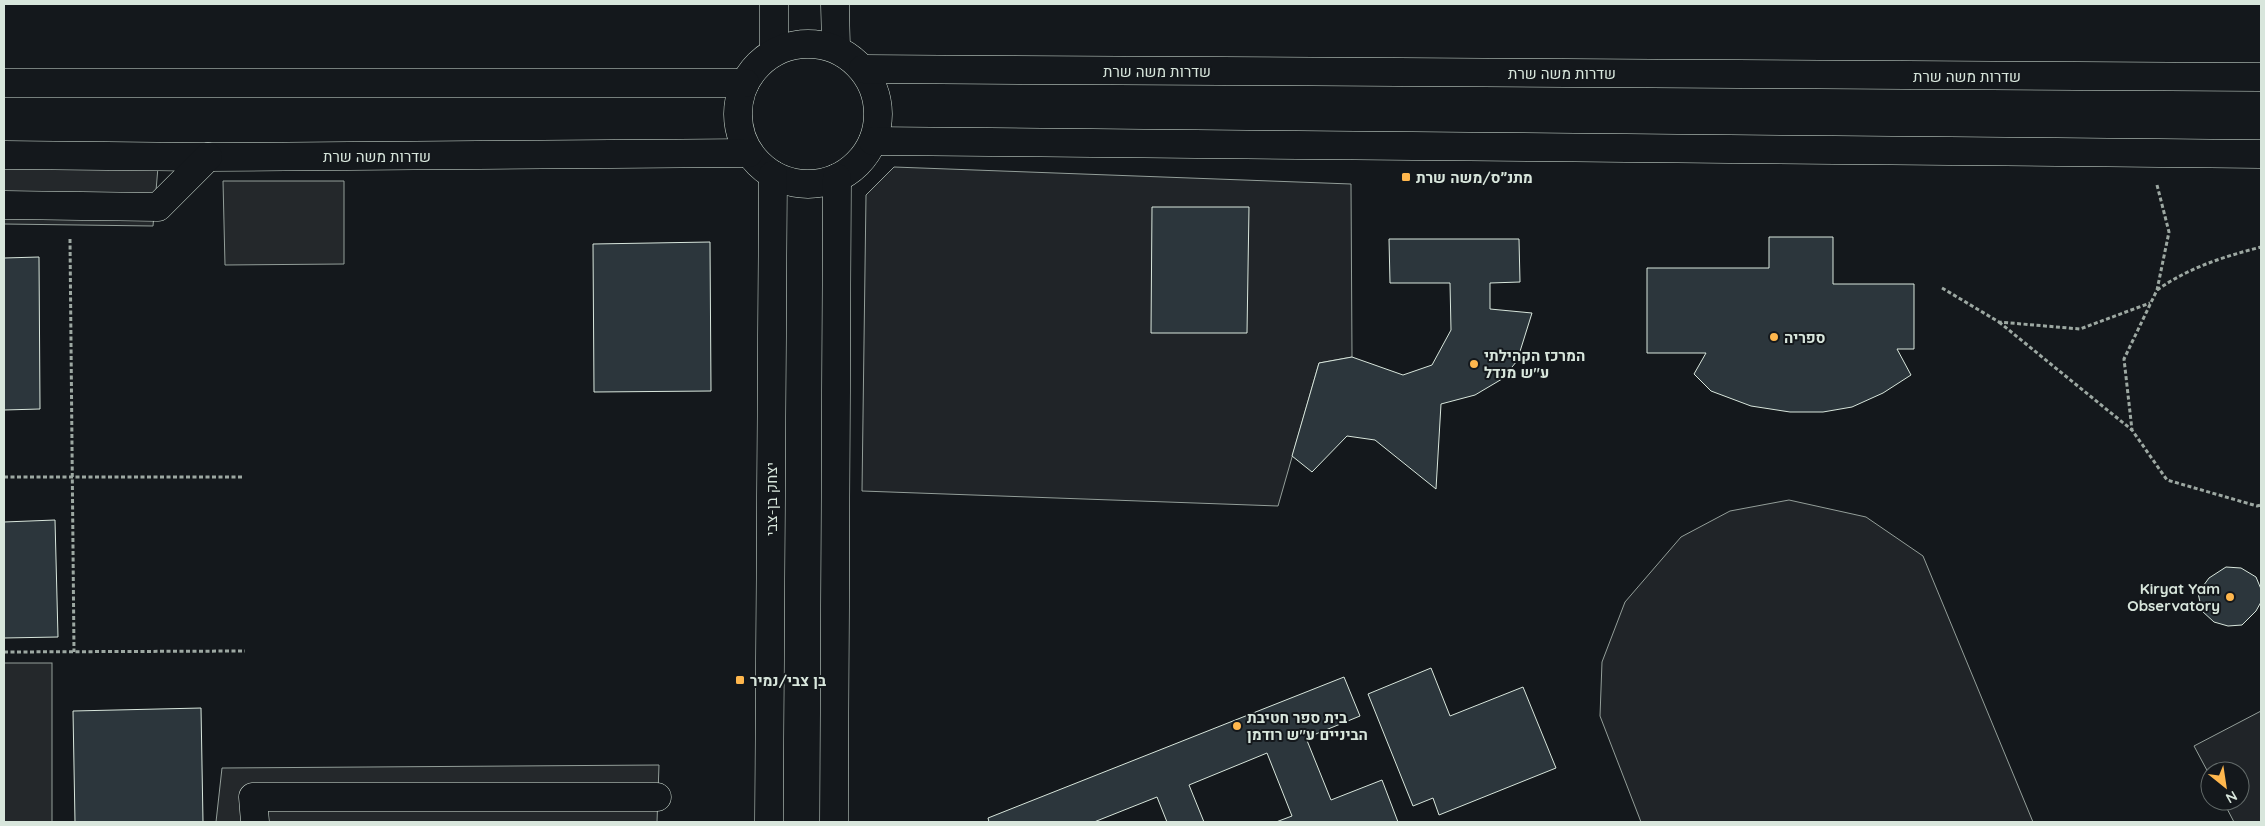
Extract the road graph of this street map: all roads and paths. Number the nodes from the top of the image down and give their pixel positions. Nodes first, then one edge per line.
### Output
1 (774, 4) edge
2 (836, 4) edge
3 (836, 48) junction
4 (774, 52) junction
5 (864, 68) junction
6 (2261, 77) edge
7 (4, 83) edge
8 (744, 83) junction
9 (874, 141) junction
10 (749, 153) junction
11 (2149, 153) junction
12 (2261, 154) edge
13 (4, 155) edge
14 (208, 157) junction
15 (773, 175) junction
16 (837, 178) junction
17 (4, 205) edge
18 (70, 206) junction
19 (2261, 247) edge
20 (1942, 288) dead end
21 (2157, 290) junction
22 (2151, 303) junction
23 (1999, 322) junction
24 (2132, 430) junction
25 (4, 477) edge
26 (72, 477) junction
27 (243, 477) dead end
28 (2261, 504) edge
29 (245, 651) dead end
30 (4, 652) edge
31 (74, 652) junction
32 (657, 797) dead end
33 (255, 822) edge
34 (769, 822) edge
35 (834, 822) edge

1 - 4 street
2 - 3 street
3 - 4 street
3 - 5 street
4 - 8 street
5 - 6 street, שדרות משה שרת
5 - 9 street
7 - 8 street
8 - 10 street
9 - 11 street
9 - 16 street
10 - 14 street, שדרות משה שרת
10 - 15 street
11 - 12 street
11 - 21 path
13 - 14 street, שדרות משה שרת
14 - 18 street
15 - 16 street
15 - 34 street, יצחק בן-צבי
16 - 35 street
17 - 18 street
18 - 26 path
19 - 21 path
20 - 23 path
21 - 22 path
22 - 23 path
22 - 24 path
23 - 24 path
24 - 28 path
25 - 26 path
26 - 27 path
26 - 31 path
29 - 31 path
30 - 31 path
32 - 33 street

